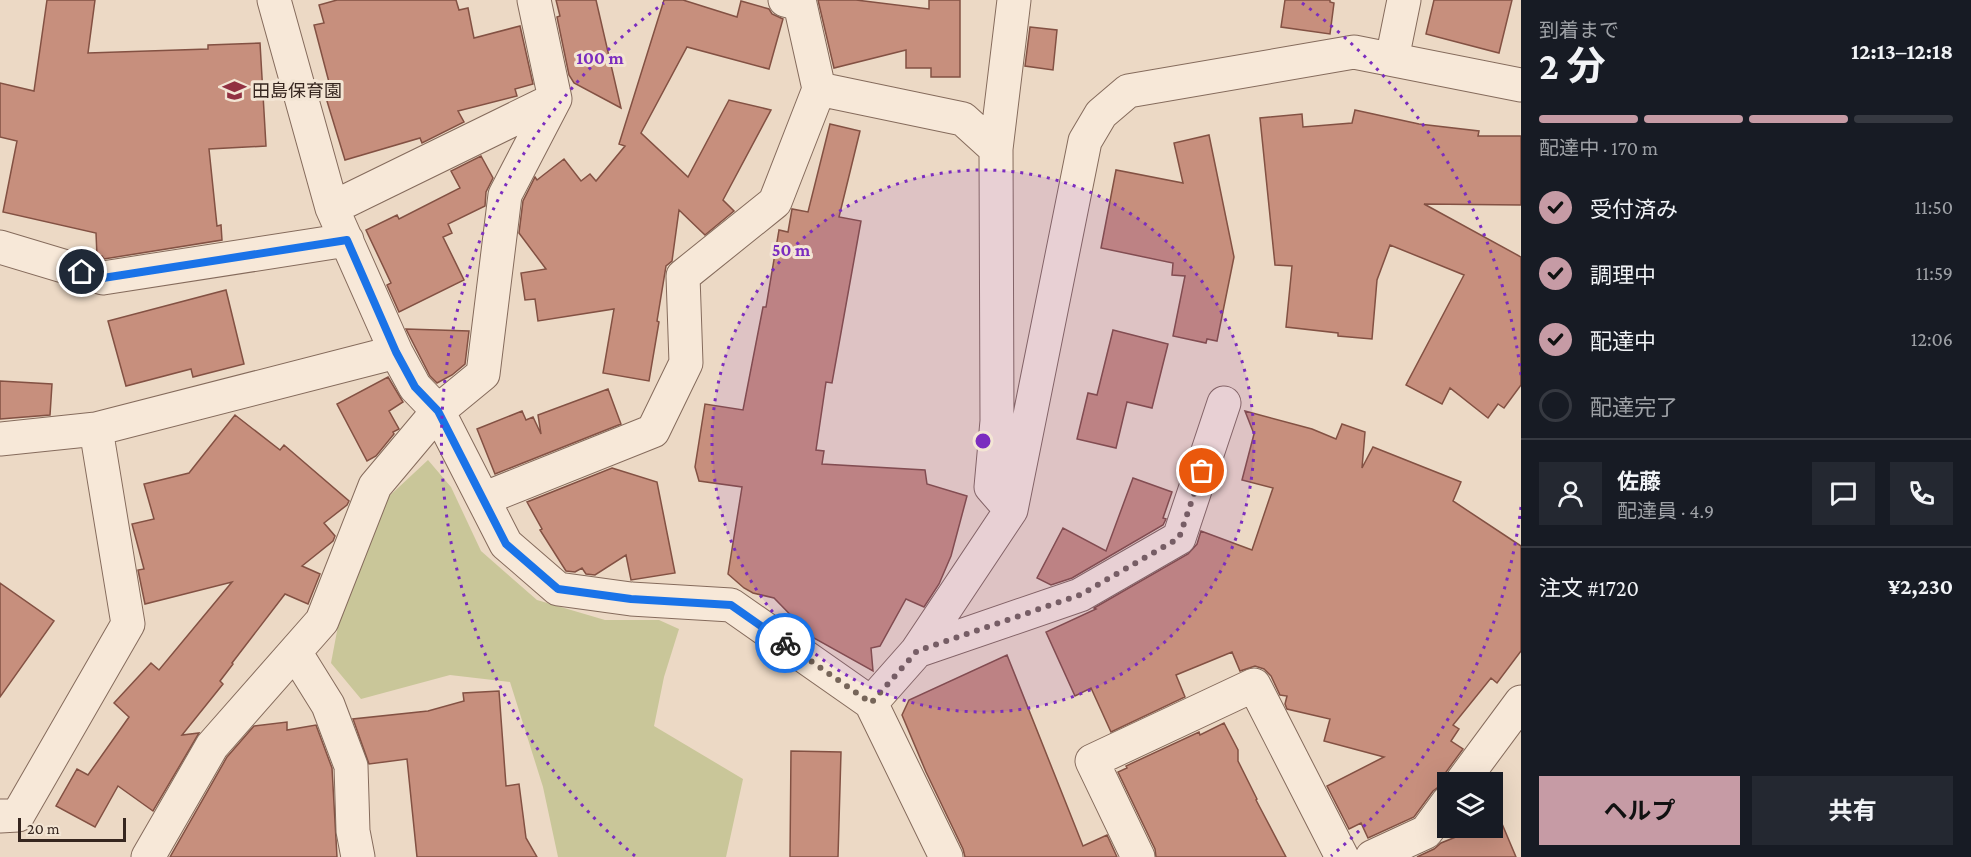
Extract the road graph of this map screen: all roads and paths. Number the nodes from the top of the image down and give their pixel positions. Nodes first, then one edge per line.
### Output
1 (274, 0) edge
2 (534, 0) edge
3 (785, 0) edge
4 (1014, 0) edge
5 (1404, 0) edge
6 (1392, 59) junction
7 (1521, 85) edge
8 (819, 89) junction
9 (555, 99) junction
10 (996, 149) junction
11 (332, 208) junction
12 (347, 240) junction
13 (0, 247) edge
14 (396, 352) junction
15 (1224, 403) dead end
16 (438, 411) junction
17 (96, 429) junction
18 (0, 439) edge
19 (483, 499) junction
20 (1011, 510) junction
21 (917, 651) junction
22 (295, 652) junction
23 (1521, 702) edge
24 (871, 703) junction
25 (1469, 772) edge
26 (0, 816) edge
27 (1437, 817) edge
28 (148, 857) edge
29 (358, 857) edge
30 (945, 857) edge
31 (1138, 857) edge
32 (1342, 857) edge
33 (1372, 857) edge

1 - 11 street
2 - 9 street
3 - 8 street
4 - 10 street
5 - 6 street
6 - 7 street
6 - 20 street
8 - 10 street
8 - 19 street
9 - 11 street
9 - 16 street
10 - 20 street
11 - 12 street
12 - 13 street
12 - 14 street
14 - 16 street
14 - 17 street
15 - 21 street
16 - 19 street
16 - 22 street
17 - 18 street
17 - 26 street
19 - 24 street
20 - 21 street
21 - 24 street
22 - 28 street
22 - 29 street
23 - 25 street
24 - 30 street
27 - 33 street
31 - 32 street

